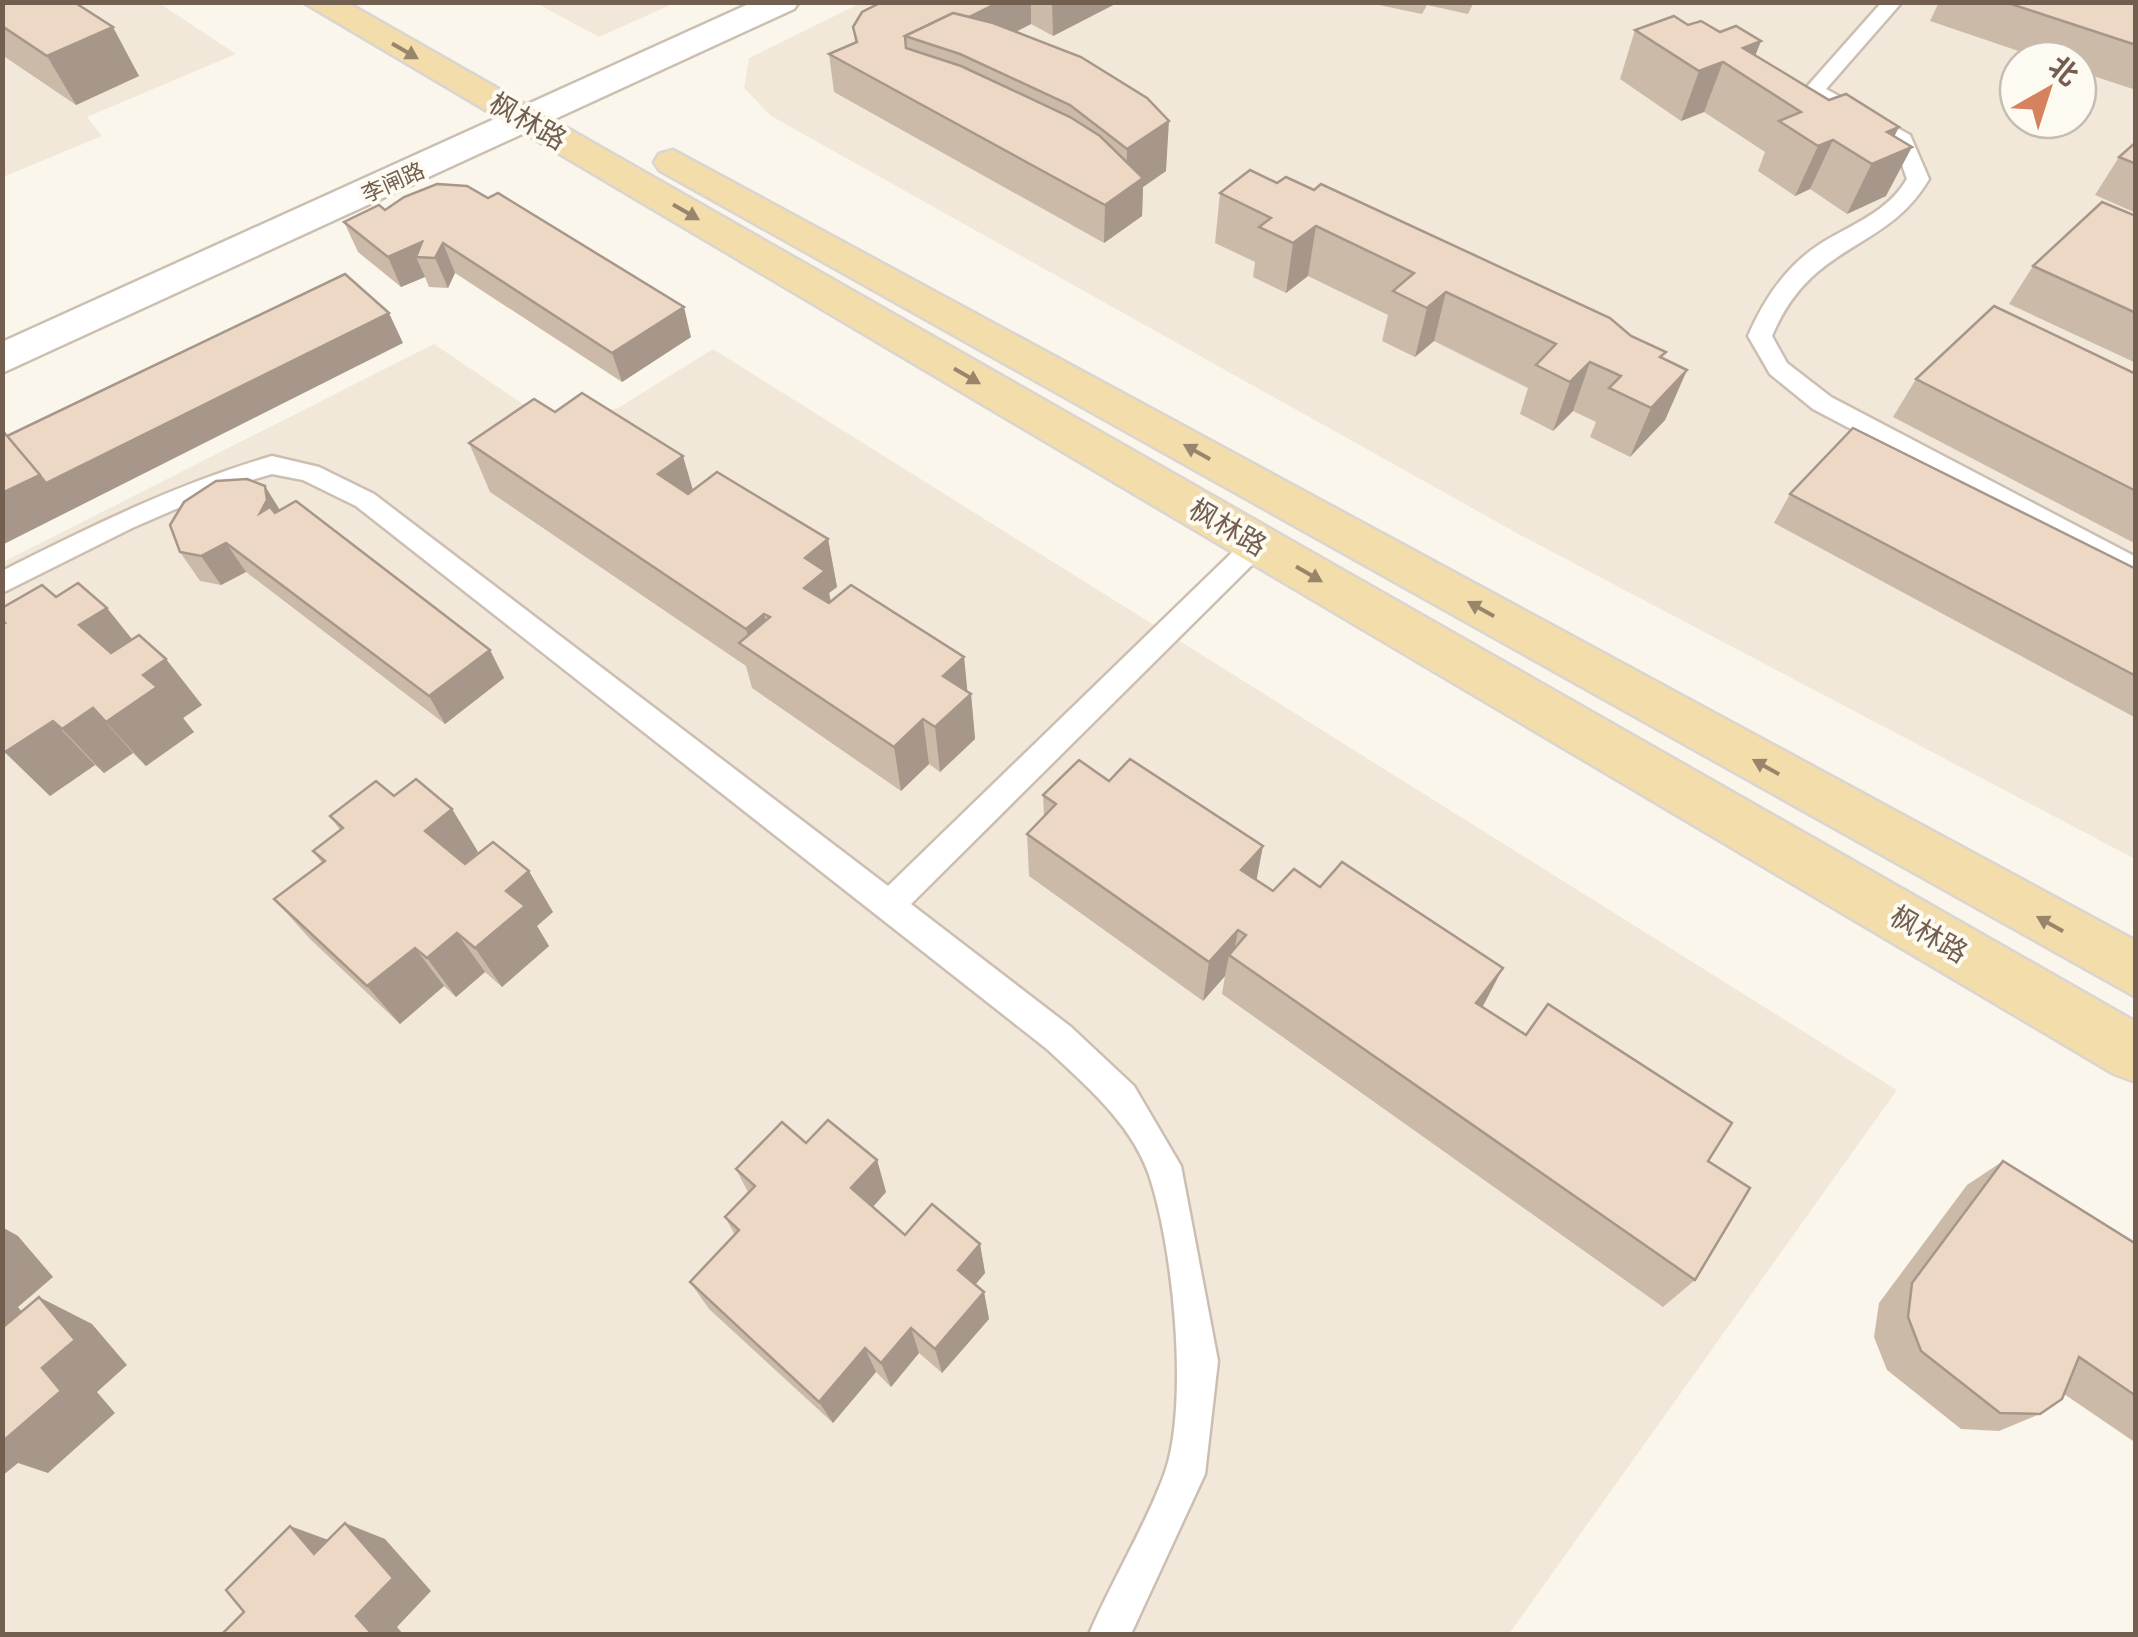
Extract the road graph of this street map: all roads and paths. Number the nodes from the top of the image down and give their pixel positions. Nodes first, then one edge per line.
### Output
1 (320, 2) edge
2 (391, 2) edge
3 (782, 2) edge
4 (1893, 2) edge
5 (548, 112) junction
6 (2, 359) edge
7 (1258, 544) junction
8 (2136, 568) edge
9 (2, 583) edge
10 (888, 907) junction
11 (2136, 971) edge
12 (2136, 1054) edge
13 (1110, 1634) edge

1 -> 5 main road, 枫林路
2 - 5 main road, 枫林路
3 - 5 street, 李闸路
4 - 8 lane
5 - 6 street, 李闸路
5 -> 7 main road, 枫林路
11 -> 5 main road, 枫林路
7 - 10 lane
7 -> 12 main road, 枫林路
9 - 10 lane
10 - 13 lane

